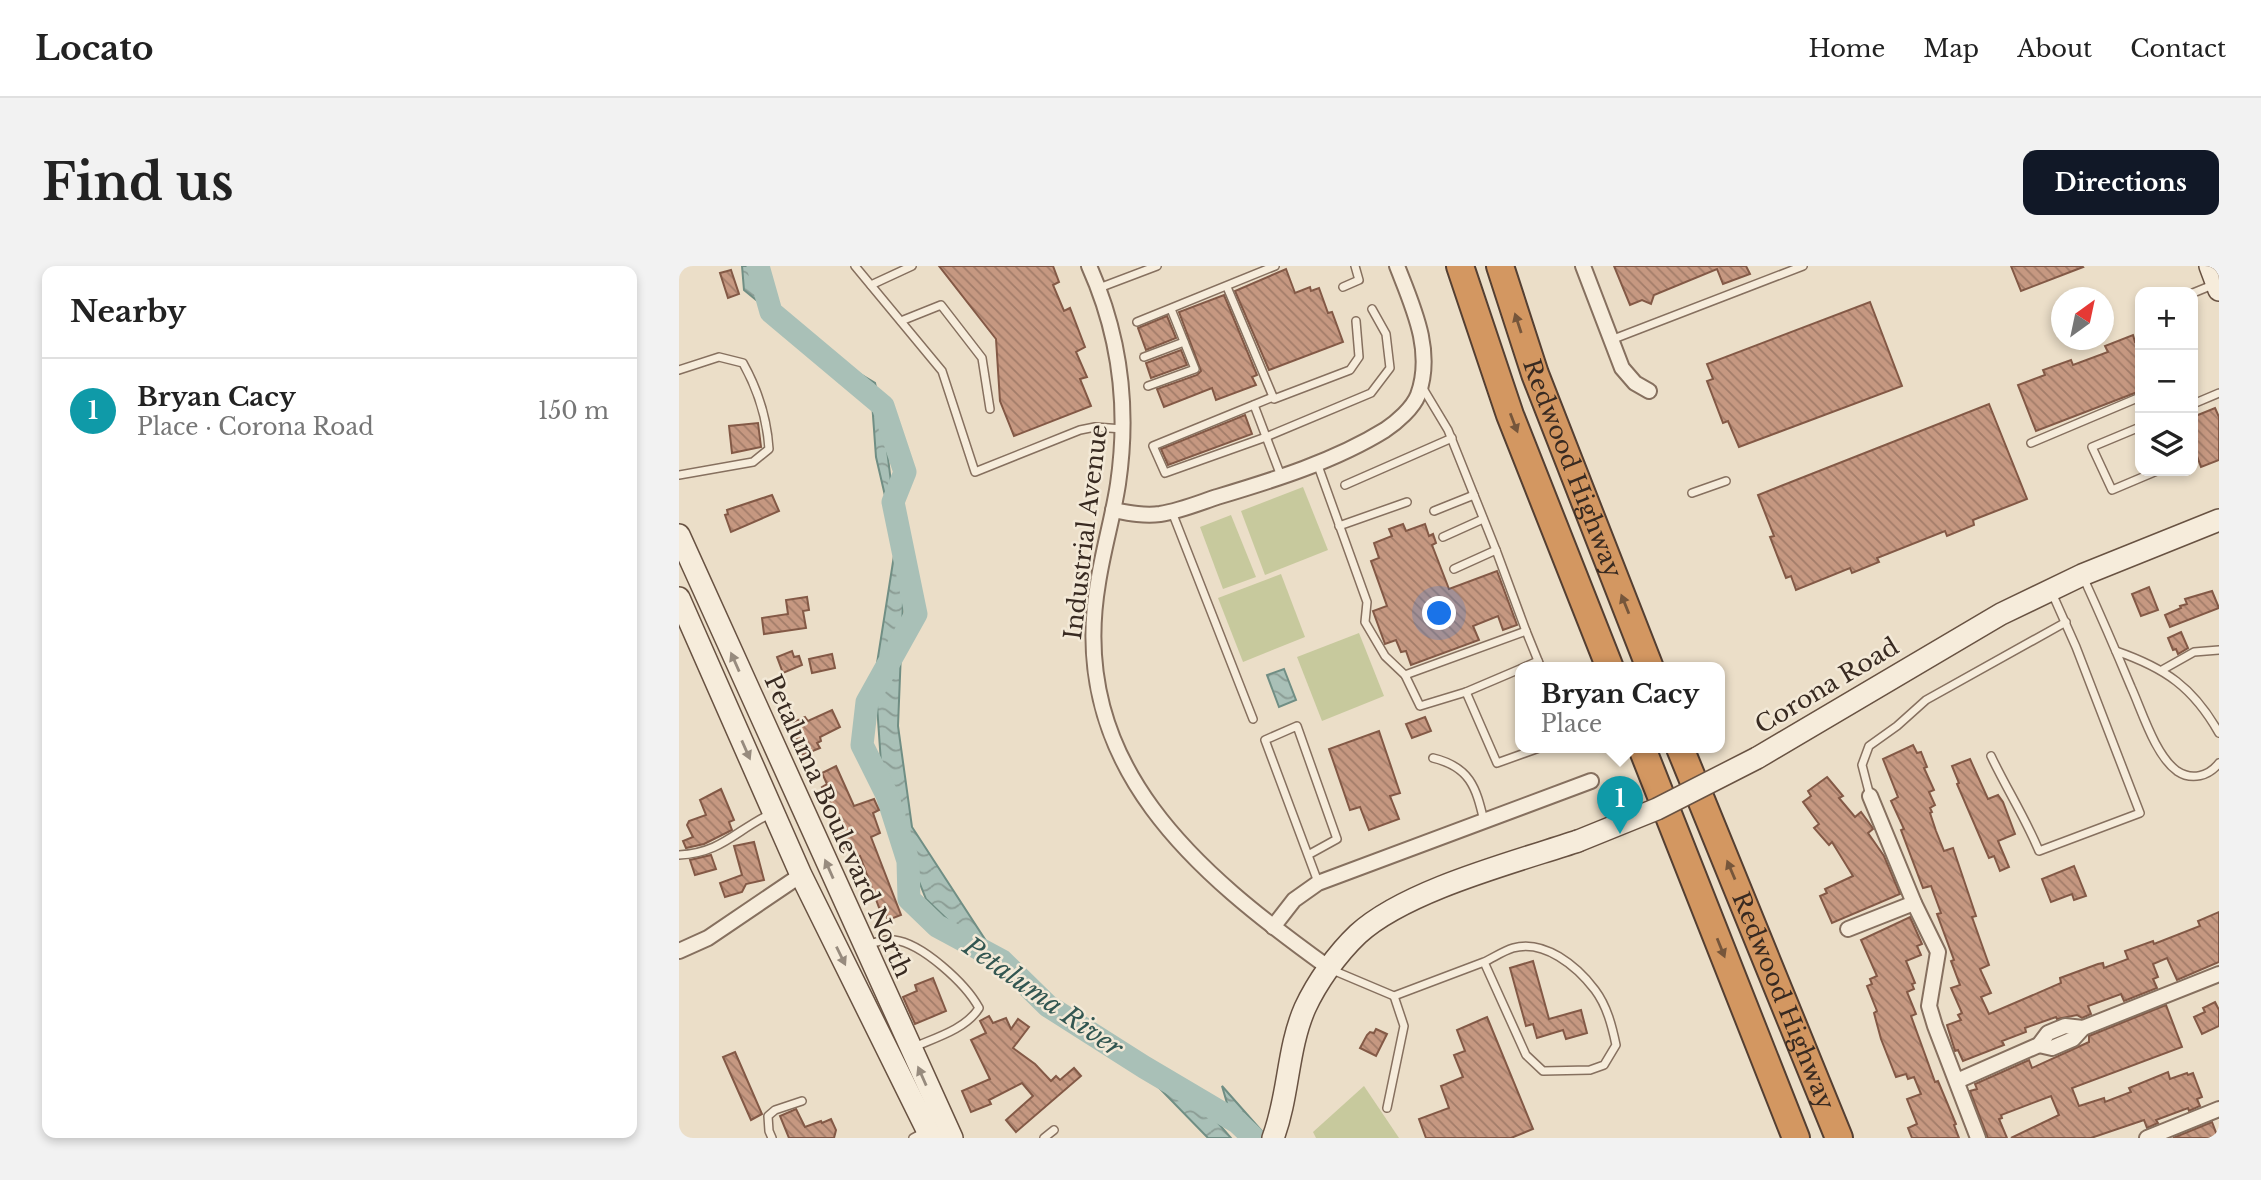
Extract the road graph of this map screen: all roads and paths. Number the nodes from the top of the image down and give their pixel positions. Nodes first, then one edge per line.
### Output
1 (855, 266) edge
2 (912, 266) edge
3 (1089, 266) edge
4 (1157, 266) edge
5 (1275, 266) edge
6 (1355, 266) edge
7 (1397, 266) edge
8 (1460, 266) edge
9 (1500, 266) edge
10 (1583, 266) edge
11 (1803, 266) edge
12 (2215, 280) edge
13 (871, 285) junction
14 (1227, 287) junction
15 (1343, 287) dead end
16 (1099, 288) junction
17 (2198, 290) edge
18 (1171, 309) junction
19 (1372, 309) dead end
20 (901, 321) junction
21 (1356, 321) dead end
22 (1137, 322) dead end
23 (1611, 340) junction
24 (1184, 342) junction
25 (1144, 357) dead end
26 (679, 370) edge
27 (1421, 384) junction
28 (1148, 386) dead end
29 (1650, 391) dead end
30 (2219, 393) edge
31 (1273, 397) junction
32 (2135, 399) edge
33 (2198, 402) edge
34 (1254, 405) junction
35 (990, 409) dead end
36 (1123, 429) junction
37 (2135, 429) edge
38 (1266, 437) junction
39 (1451, 438) junction
40 (2031, 443) dead end
41 (1317, 463) junction
42 (679, 475) edge
43 (1281, 475) junction
44 (2145, 476) edge
45 (1726, 481) dead end
46 (1345, 485) dead end
47 (1692, 493) dead end
48 (1474, 495) junction
49 (1407, 502) dead end
50 (1113, 510) junction
51 (1171, 511) junction
52 (1434, 511) dead end
53 (1483, 519) junction
54 (2218, 524) edge
55 (1339, 526) junction
56 (679, 535) edge
57 (1443, 537) dead end
58 (1496, 550) junction
59 (1454, 569) dead end
60 (2082, 575) junction
61 (2051, 589) junction
62 (680, 605) edge
63 (2066, 622) junction
64 (1526, 631) junction
65 (2219, 650) edge
66 (2116, 651) junction
67 (1539, 662) edge
68 (1608, 662) edge
69 (1648, 662) edge
70 (2162, 670) junction
71 (1515, 671) edge
72 (1405, 675) junction
73 (1466, 692) junction
74 (1253, 719) dead end
75 (2219, 733) edge
76 (1525, 753) edge
77 (1644, 753) edge
78 (1682, 753) edge
79 (1990, 756) dead end
80 (1433, 758) dead end
81 (2219, 763) edge
82 (1591, 781) dead end
83 (1870, 796) joint
84 (773, 813) junction
85 (1484, 821) junction
86 (679, 855) edge
87 (1308, 855) junction
88 (801, 875) junction
89 (1318, 883) junction
90 (1914, 904) junction
91 (1273, 927) junction
92 (1848, 929) dead end
93 (863, 946) junction
94 (679, 951) edge
95 (1484, 962) junction
96 (1329, 968) junction
97 (2219, 974) edge
98 (1394, 996) junction
99 (910, 1049) junction
100 (1957, 1082) junction
101 (802, 1101) dead end
102 (1388, 1108) dead end
103 (2219, 1109) edge
104 (1054, 1130) dead end
105 (1276, 1132) edge
106 (924, 1135) edge
107 (772, 1138) edge
108 (952, 1138) edge
109 (1044, 1138) edge
110 (1796, 1138) edge
111 (1839, 1138) edge
112 (1978, 1138) edge
113 (2147, 1138) edge

1 - 13 lane
2 - 13 lane
3 - 16 street, Industrial Avenue
4 - 16 lane
5 - 14 lane
6 - 15 lane
7 - 27 street
8 -> 68 highway, Redwood Highway
69 -> 9 highway, Redwood Highway
10 - 23 street
11 - 23 lane
12 - 17 lane
13 - 20 lane
14 - 18 lane
14 - 31 lane
16 - 36 street, Industrial Avenue
18 - 22 lane
18 - 24 lane
19 - 38 lane
20 - 35 lane
20 - 36 lane
21 - 31 lane
23 - 29 street
24 - 25 lane
24 - 28 lane
26 - 42 lane
27 - 39 lane
27 - 41 street
30 - 33 lane
31 - 34 lane
32 - 40 lane
34 - 38 lane
34 - 38 lane
36 - 50 street, Industrial Avenue
37 - 44 lane
38 - 43 lane
39 - 46 lane
39 - 48 lane
41 - 43 street
41 - 55 lane
43 - 51 street
45 - 47 lane
48 - 52 lane
48 - 53 lane
49 - 55 lane
50 - 51 street
50 - 91 street, Industrial Avenue
51 - 74 lane
53 - 57 lane
53 - 58 lane
54 - 60 main road, Corona Road
55 - 72 lane
93 -> 56 main road, Petaluma Boulevard North
58 - 59 lane
58 - 64 lane
60 - 61 main road, Corona Road
60 - 66 lane
61 - 63 lane
61 - 96 main road, Corona Road, bridge
62 -> 84 main road, Petaluma Boulevard North
63 - 79 lane
63 - 83 lane
64 - 67 lane
64 - 72 lane
65 - 70 lane
66 - 70 lane
66 - 81 lane
70 - 75 lane
71 - 73 lane
72 - 73 lane
73 - 76 lane
77 -> 110 highway, Redwood Highway
111 -> 78 highway, Redwood Highway
80 - 85 lane
82 - 85 street
83 - 90 street
84 - 86 lane
84 - 88 main road, Petaluma Boulevard North
85 - 89 street
87 - 87 lane
87 - 89 lane
88 - 94 street
88 -> 106 main road, Petaluma Boulevard North
89 - 91 street
90 - 92 street
90 - 100 street
91 - 96 street, Industrial Avenue
93 - 99 main road, Petaluma Boulevard North
93 - 99 lane
95 - 95 lane
95 - 98 lane
96 - 98 lane
96 - 105 main road, Corona Road
97 - 100 street
98 - 102 lane
108 -> 99 main road, Petaluma Boulevard North
100 - 112 street
101 - 107 lane
103 - 113 street
104 - 109 lane

